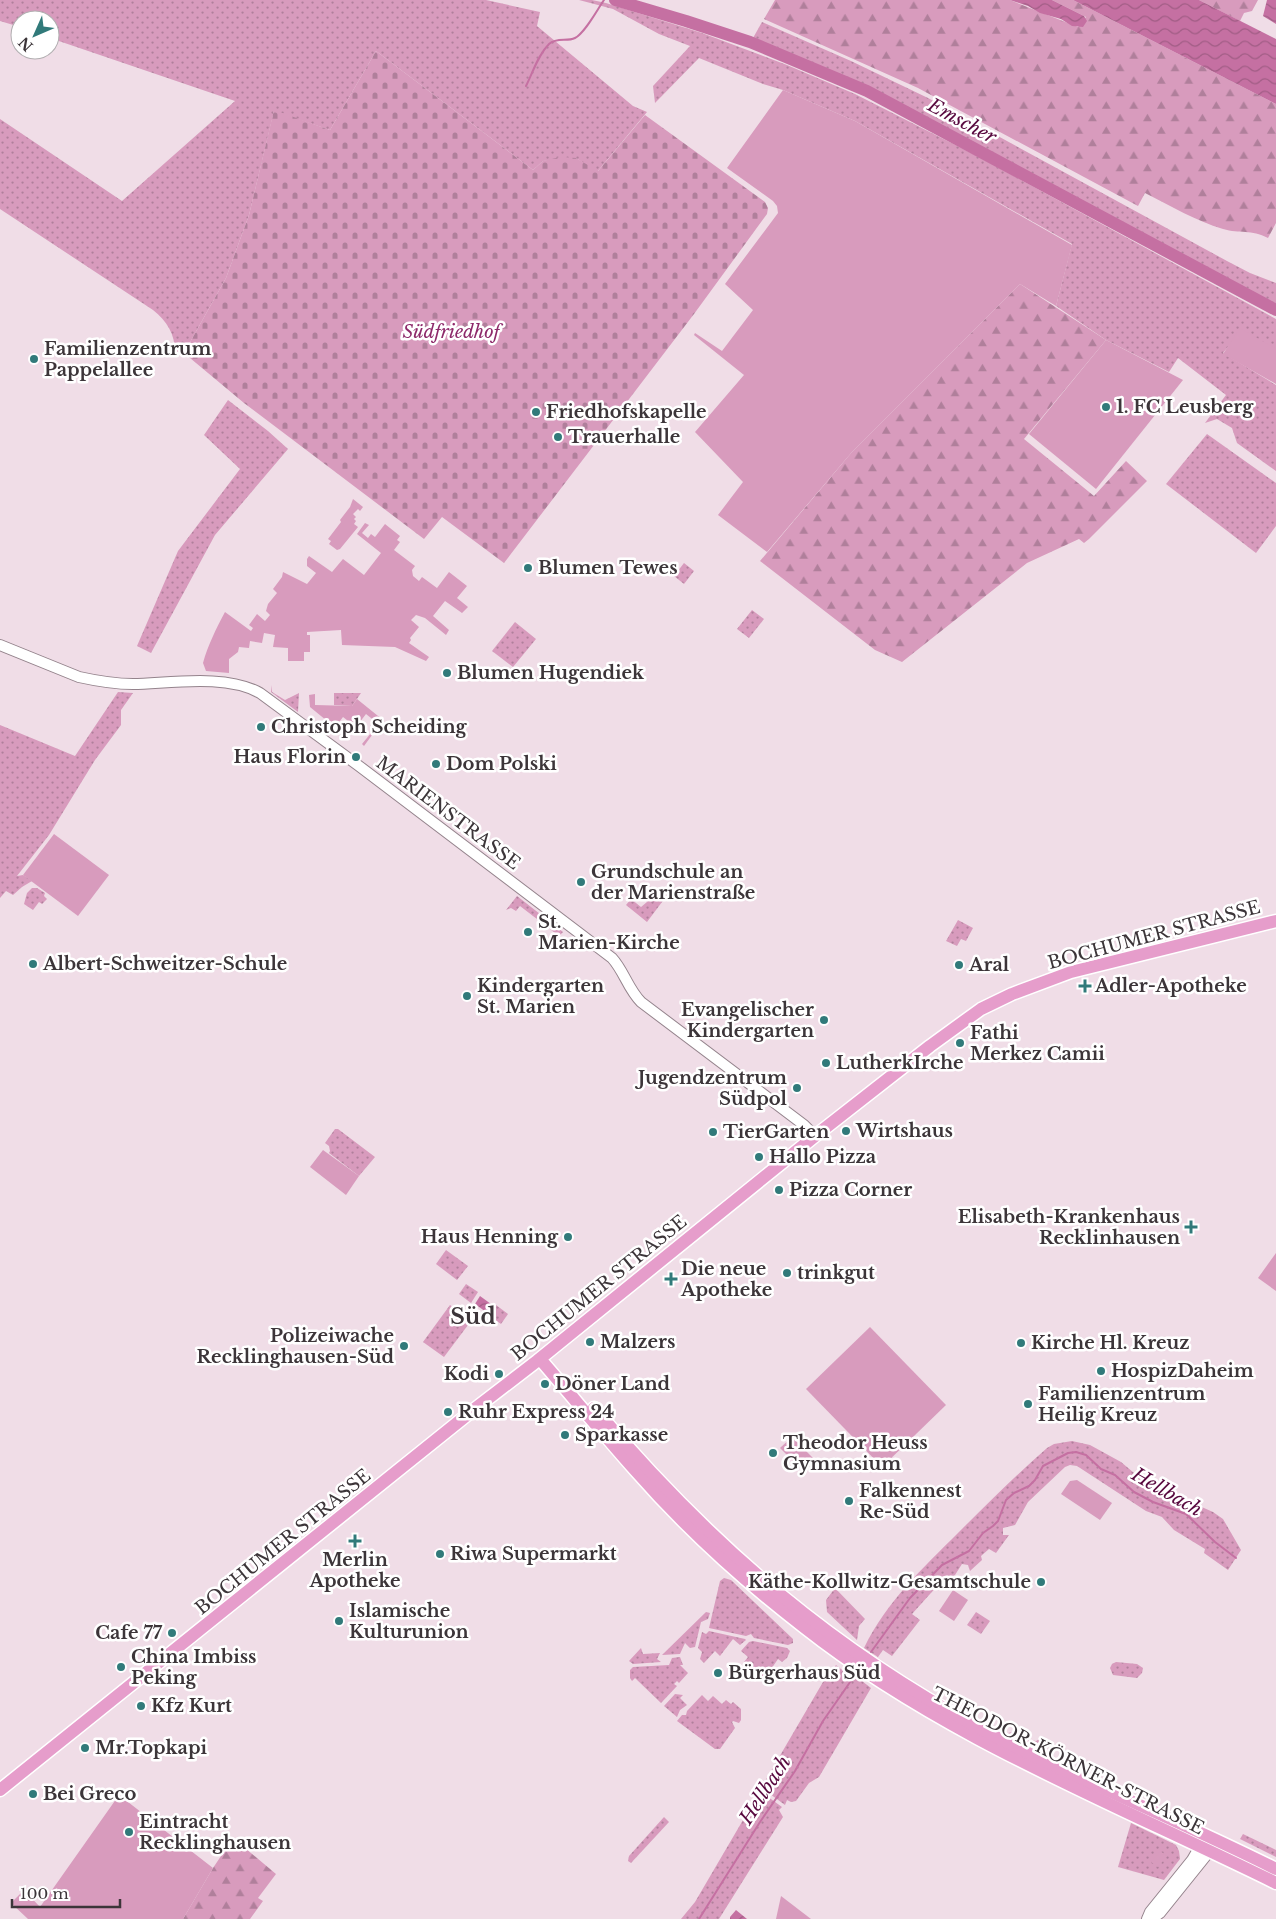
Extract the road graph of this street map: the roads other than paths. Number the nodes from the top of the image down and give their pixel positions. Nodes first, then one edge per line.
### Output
1 (0, 645) edge
2 (1276, 921) edge
3 (815, 1136) junction
4 (543, 1356) junction
5 (650, 1479) junction
6 (0, 1790) edge
7 (1207, 1836) junction
8 (1204, 1849) junction
9 (1276, 1869) edge
10 (1276, 1882) edge
11 (1148, 1919) edge
12 (1152, 1919) edge

1 - 3 street, MARIENSTRASSE
2 - 3 main road, BOCHUMER STRASSE
3 - 4 main road, BOCHUMER STRASSE
4 - 5 main road, THEODOR-KÖRNER-STRASSE
4 - 6 main road, BOCHUMER STRASSE
5 - 7 main road, THEODOR-KÖRNER-STRASSE
5 - 8 main road, THEODOR-KÖRNER-STRASSE
7 - 8 street
7 - 9 main road, THEODOR-KÖRNER-STRASSE
8 - 10 main road, THEODOR-KÖRNER-STRASSE
8 - 11 street
8 - 12 street

